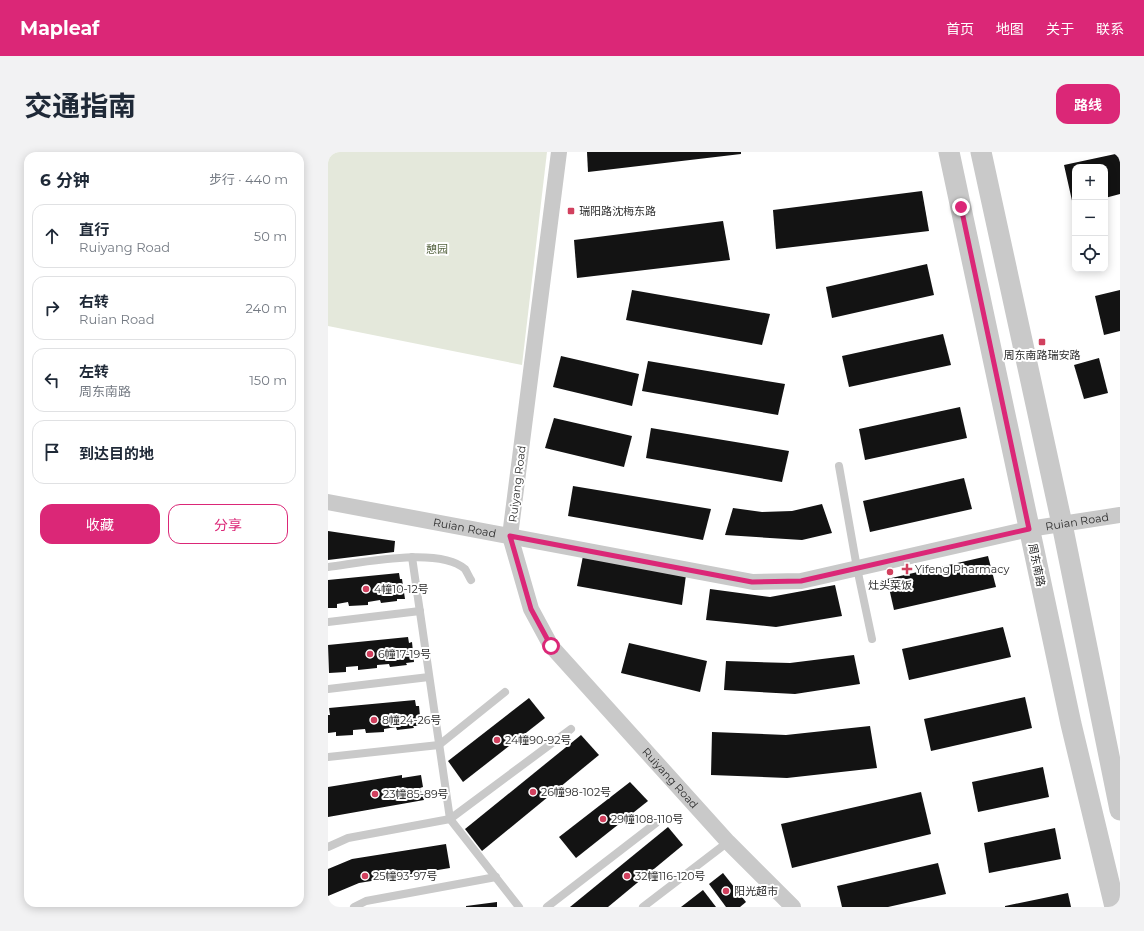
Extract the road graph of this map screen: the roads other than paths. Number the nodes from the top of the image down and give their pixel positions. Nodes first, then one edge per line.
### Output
1 (559, 152) edge
2 (949, 152) edge
3 (981, 152) edge
4 (839, 466) dead end
5 (328, 502) edge
6 (1120, 515) edge
7 (1062, 524) junction
8 (1029, 529) junction
9 (510, 536) junction
10 (412, 557) junction
11 (328, 567) edge
12 (857, 568) junction
13 (471, 580) dead end
14 (420, 611) junction
15 (328, 622) edge
16 (872, 639) dead end
17 (430, 678) junction
18 (328, 689) edge
19 (505, 692) dead end
20 (571, 729) dead end
21 (439, 745) junction
22 (328, 757) edge
23 (1120, 810) edge
24 (450, 819) junction
25 (656, 823) dead end
26 (728, 842) junction
27 (328, 847) edge
28 (496, 877) junction
29 (354, 907) edge
30 (519, 907) edge
31 (547, 907) edge
32 (643, 907) edge
33 (793, 907) edge
34 (1115, 907) edge

1 - 9 street, Ruiyang Road
2 - 8 street, 周东南路
3 - 7 street
4 - 12 lane
5 - 9 street, Ruian Road
6 - 7 street, Ruian Road
7 - 8 street, Ruian Road
7 - 23 street
8 - 12 street, Ruian Road
8 - 34 street, 周东南路
9 - 12 street, Ruian Road
9 - 26 street, Ruiyang Road
10 - 11 lane
10 - 13 lane
10 - 14 lane
12 - 16 lane
14 - 15 lane
14 - 17 lane
17 - 18 lane
17 - 21 lane
19 - 21 lane
20 - 24 lane
21 - 22 lane
21 - 24 lane
24 - 27 lane
24 - 28 lane
25 - 31 lane
26 - 32 lane
26 - 33 street, Ruiyang Road
28 - 29 lane
28 - 30 lane

